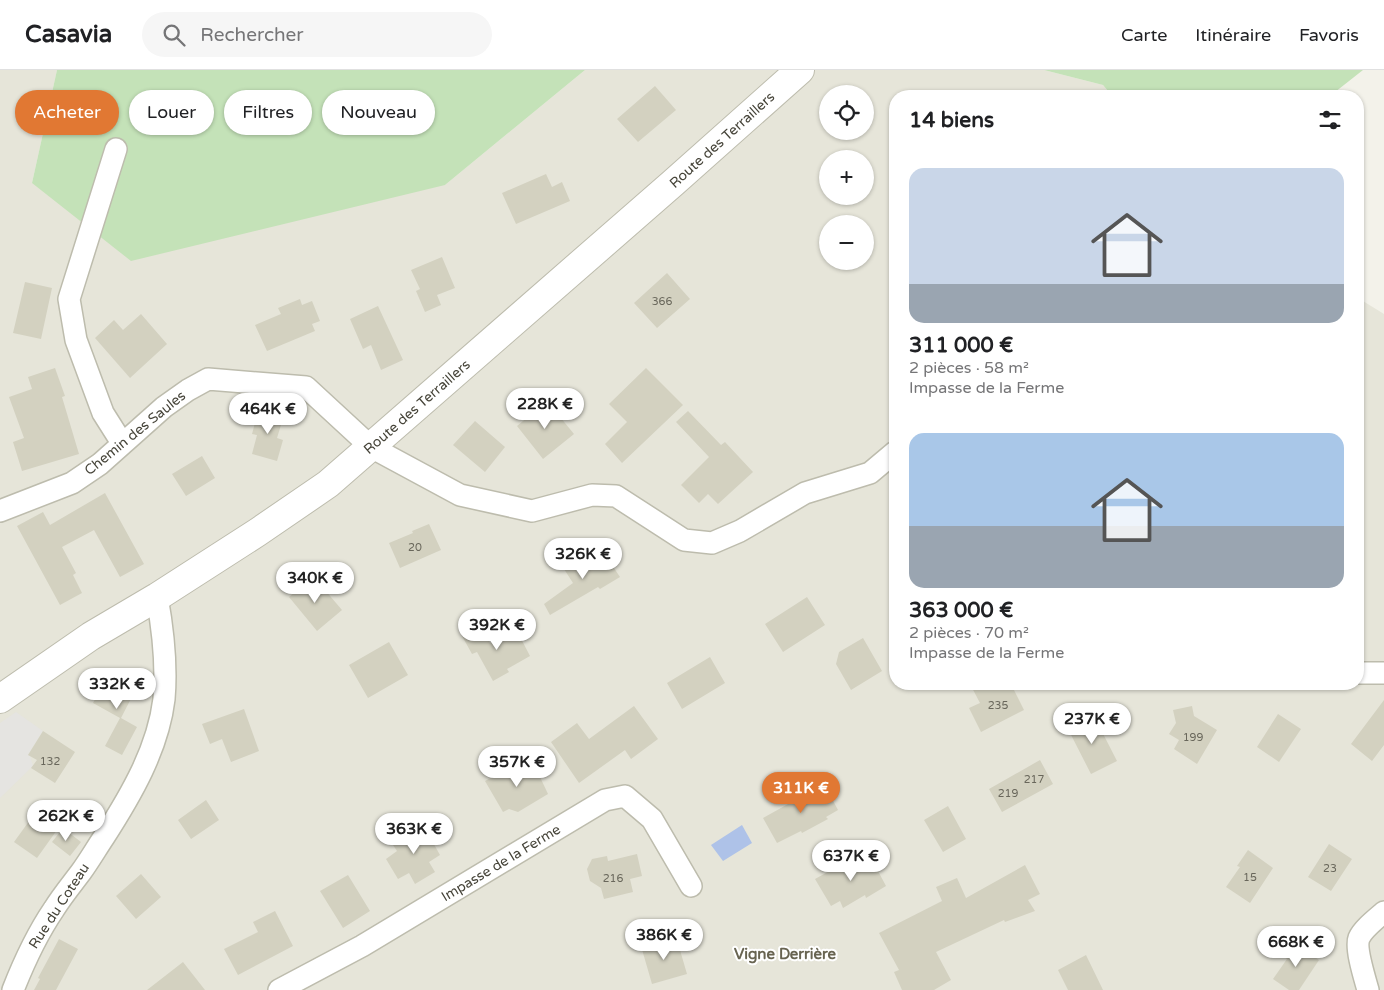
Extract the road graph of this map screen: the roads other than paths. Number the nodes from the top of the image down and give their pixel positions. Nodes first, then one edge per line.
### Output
1 (800, 70) edge
2 (116, 149) dead end
3 (122, 443) junction
4 (370, 447) junction
5 (889, 457) edge
6 (0, 511) edge
7 (157, 597) junction
8 (1364, 673) edge
9 (1384, 674) edge
10 (0, 699) edge
11 (691, 886) dead end
12 (1384, 912) edge
13 (13, 990) edge
14 (280, 990) edge
15 (1368, 990) edge

1 - 4 street, Route des Terraillers
2 - 3 street
3 - 4 street, Chemin des Saules
3 - 6 street, Chemin des Saules
4 - 5 street, Chemin des Saules
4 - 7 street, Route des Terraillers
7 - 10 street, Route des Terraillers
7 - 13 street, Rue du Coteau
8 - 9 street
11 - 14 street, Impasse de la Ferme
12 - 15 street

